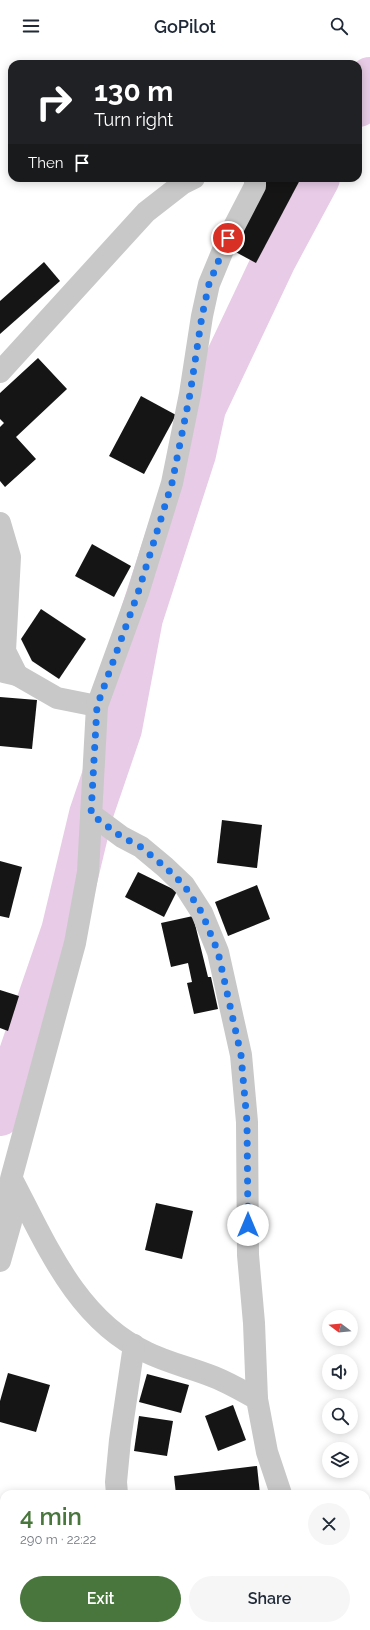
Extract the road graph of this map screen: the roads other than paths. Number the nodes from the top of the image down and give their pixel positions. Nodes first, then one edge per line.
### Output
1 (186, 182) edge
2 (255, 182) edge
3 (0, 372) edge
4 (0, 523) edge
5 (9, 673) edge
6 (97, 706) junction
7 (91, 814) junction
8 (11, 1179) junction
9 (0, 1261) edge
10 (134, 1345) junction
11 (257, 1399) junction
12 (117, 1490) edge
13 (281, 1490) edge

1 - 3 street
2 - 6 street
4 - 5 street
5 - 6 street
6 - 7 street
7 - 8 street
7 - 11 street
8 - 9 street
8 - 10 street
10 - 11 street
10 - 12 street
11 - 13 street

